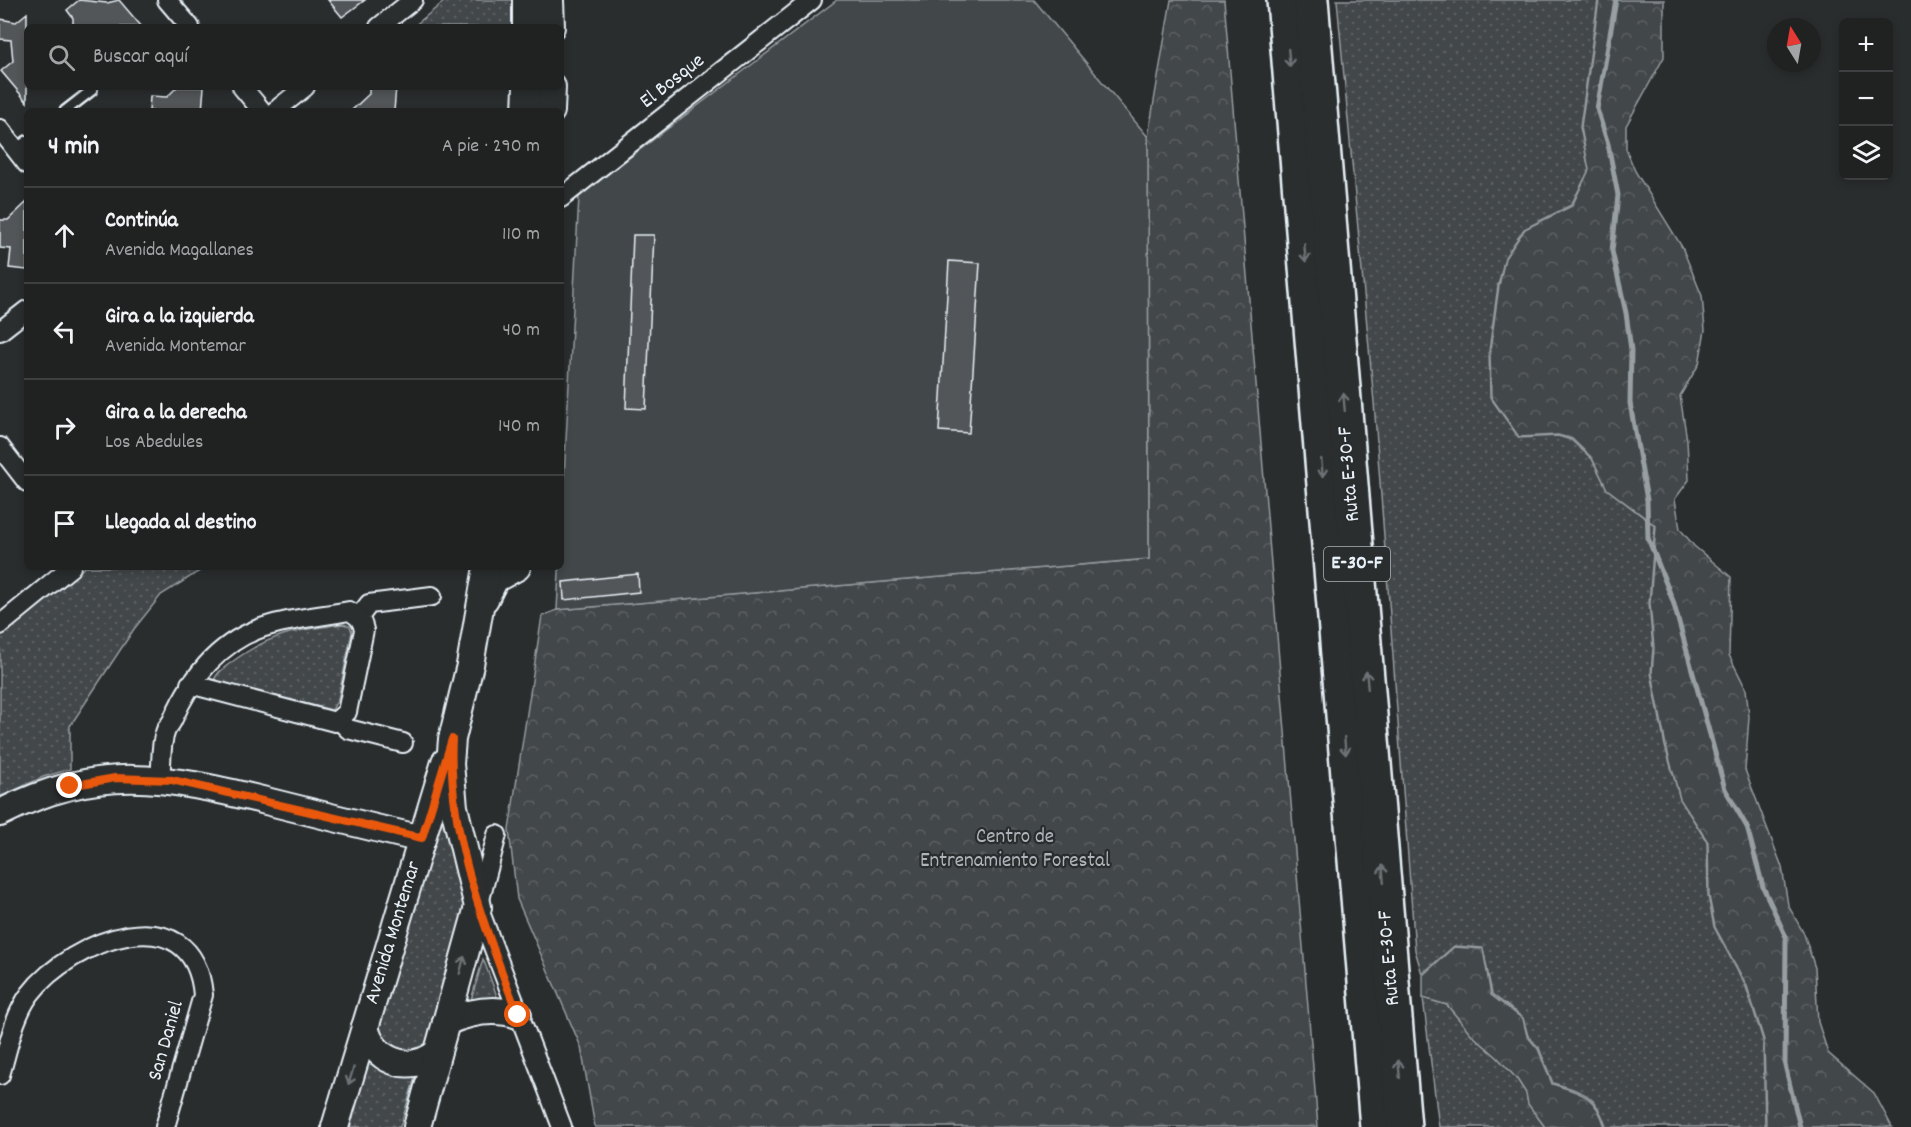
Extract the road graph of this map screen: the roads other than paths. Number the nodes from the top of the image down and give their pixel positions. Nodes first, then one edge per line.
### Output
1 (167, 0) edge
2 (413, 0) edge
3 (526, 0) edge
4 (550, 0) edge
5 (812, 0) edge
6 (1284, 0) edge
7 (1311, 0) edge
8 (187, 24) edge
9 (383, 24) edge
10 (526, 24) edge
11 (551, 24) edge
12 (92, 90) dead end
13 (244, 90) edge
14 (300, 90) edge
15 (527, 90) edge
16 (552, 90) edge
17 (69, 108) edge
18 (260, 108) edge
19 (279, 108) edge
20 (526, 108) edge
21 (551, 108) edge
22 (0, 129) edge
23 (23, 152) edge
24 (564, 196) edge
25 (24, 312) edge
26 (0, 331) edge
27 (0, 447) edge
28 (24, 478) edge
29 (67, 570) edge
30 (487, 570) edge
31 (512, 570) edge
32 (432, 596) dead end
33 (481, 610) junction
34 (359, 617) junction
35 (0, 626) edge
36 (190, 684) junction
37 (340, 721) junction
38 (452, 739) junction
39 (403, 743) dead end
40 (166, 779) junction
41 (0, 813) edge
42 (497, 835) dead end
43 (422, 838) junction
44 (478, 907) junction
45 (518, 1015) junction
46 (446, 1022) junction
47 (365, 1027) junction
48 (437, 1053) junction
49 (0, 1075) edge
50 (165, 1127) edge
51 (335, 1127) edge
52 (417, 1127) edge
53 (562, 1127) edge
54 (1377, 1127) edge
55 (1404, 1127) edge

1 - 8 street
2 - 9 street
3 - 10 main road
4 - 11 main road
5 - 24 street, El Bosque
6 -> 54 highway, Ruta E-30-F / E-30-F
55 -> 7 highway, Ruta E-30-F / E-30-F
12 - 17 lane
13 - 18 street
14 - 19 street
15 - 20 main road
16 - 21 main road
22 - 23 street
25 - 26 street
27 - 28 street
29 - 35 street
30 - 33 main road
31 - 33 main road
32 - 34 street
33 - 38 main road
34 - 36 street
34 - 37 street
36 - 37 street
36 - 40 street
37 - 39 street
38 - 43 main road, Avenida Montemar
38 - 44 main road
40 - 41 main road
40 - 43 main road
42 - 44 street
43 - 47 main road, Avenida Montemar
44 - 45 street
46 -> 44 main road
45 - 46 main road
45 - 53 street
46 - 48 main road
47 - 48 main road
47 -> 51 main road, Avenida Montemar
48 - 52 main road
49 - 50 street, San Daniel

